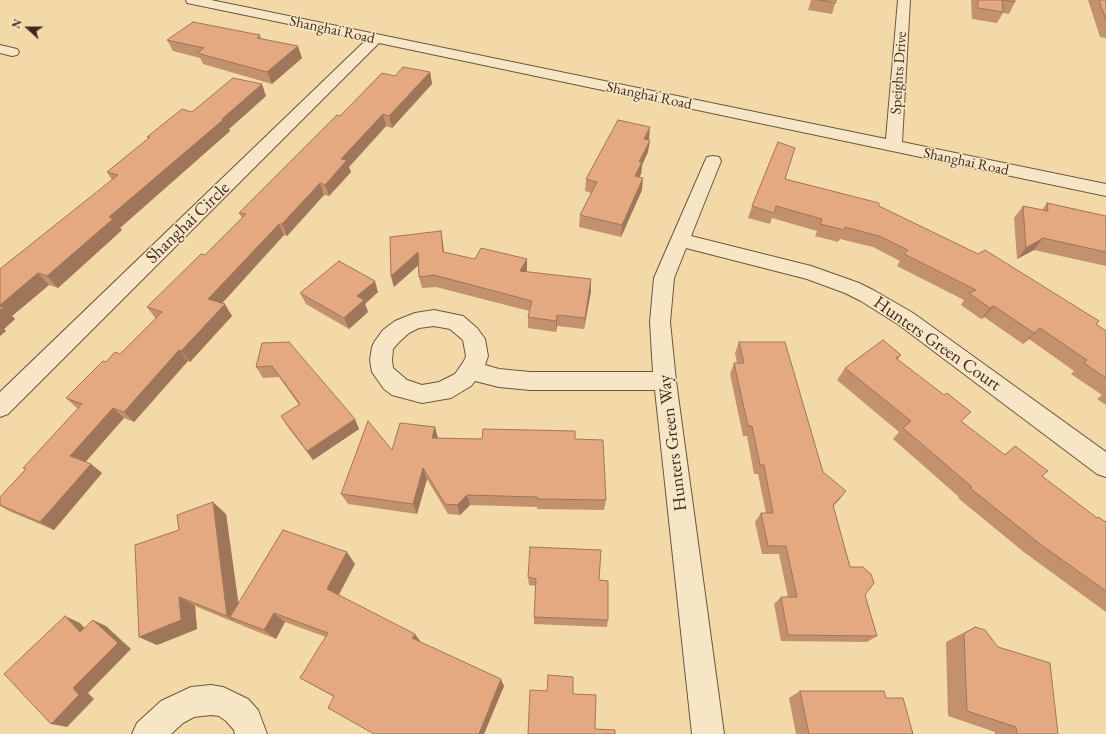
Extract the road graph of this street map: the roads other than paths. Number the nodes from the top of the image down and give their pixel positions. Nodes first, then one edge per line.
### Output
1 (192, 0) edge
2 (904, 0) edge
3 (375, 39) junction
4 (894, 146) junction
5 (713, 160) dead end
6 (1106, 190) edge
7 (680, 240) junction
8 (471, 371) dead end
9 (665, 381) junction
10 (0, 407) edge
11 (1106, 466) edge
12 (148, 734) edge
13 (251, 734) edge
14 (708, 734) edge

1 - 3 street, Shanghai Road
2 - 4 street, Speights Drive
3 - 4 street, Shanghai Road
3 - 10 street, Shanghai Circle
4 - 6 street, Shanghai Road
5 - 7 street, Hunters Green Way
7 - 9 street, Hunters Green Way
7 - 11 street, Hunters Green Court
8 - 9 street
9 - 14 street, Hunters Green Way
12 - 13 street

